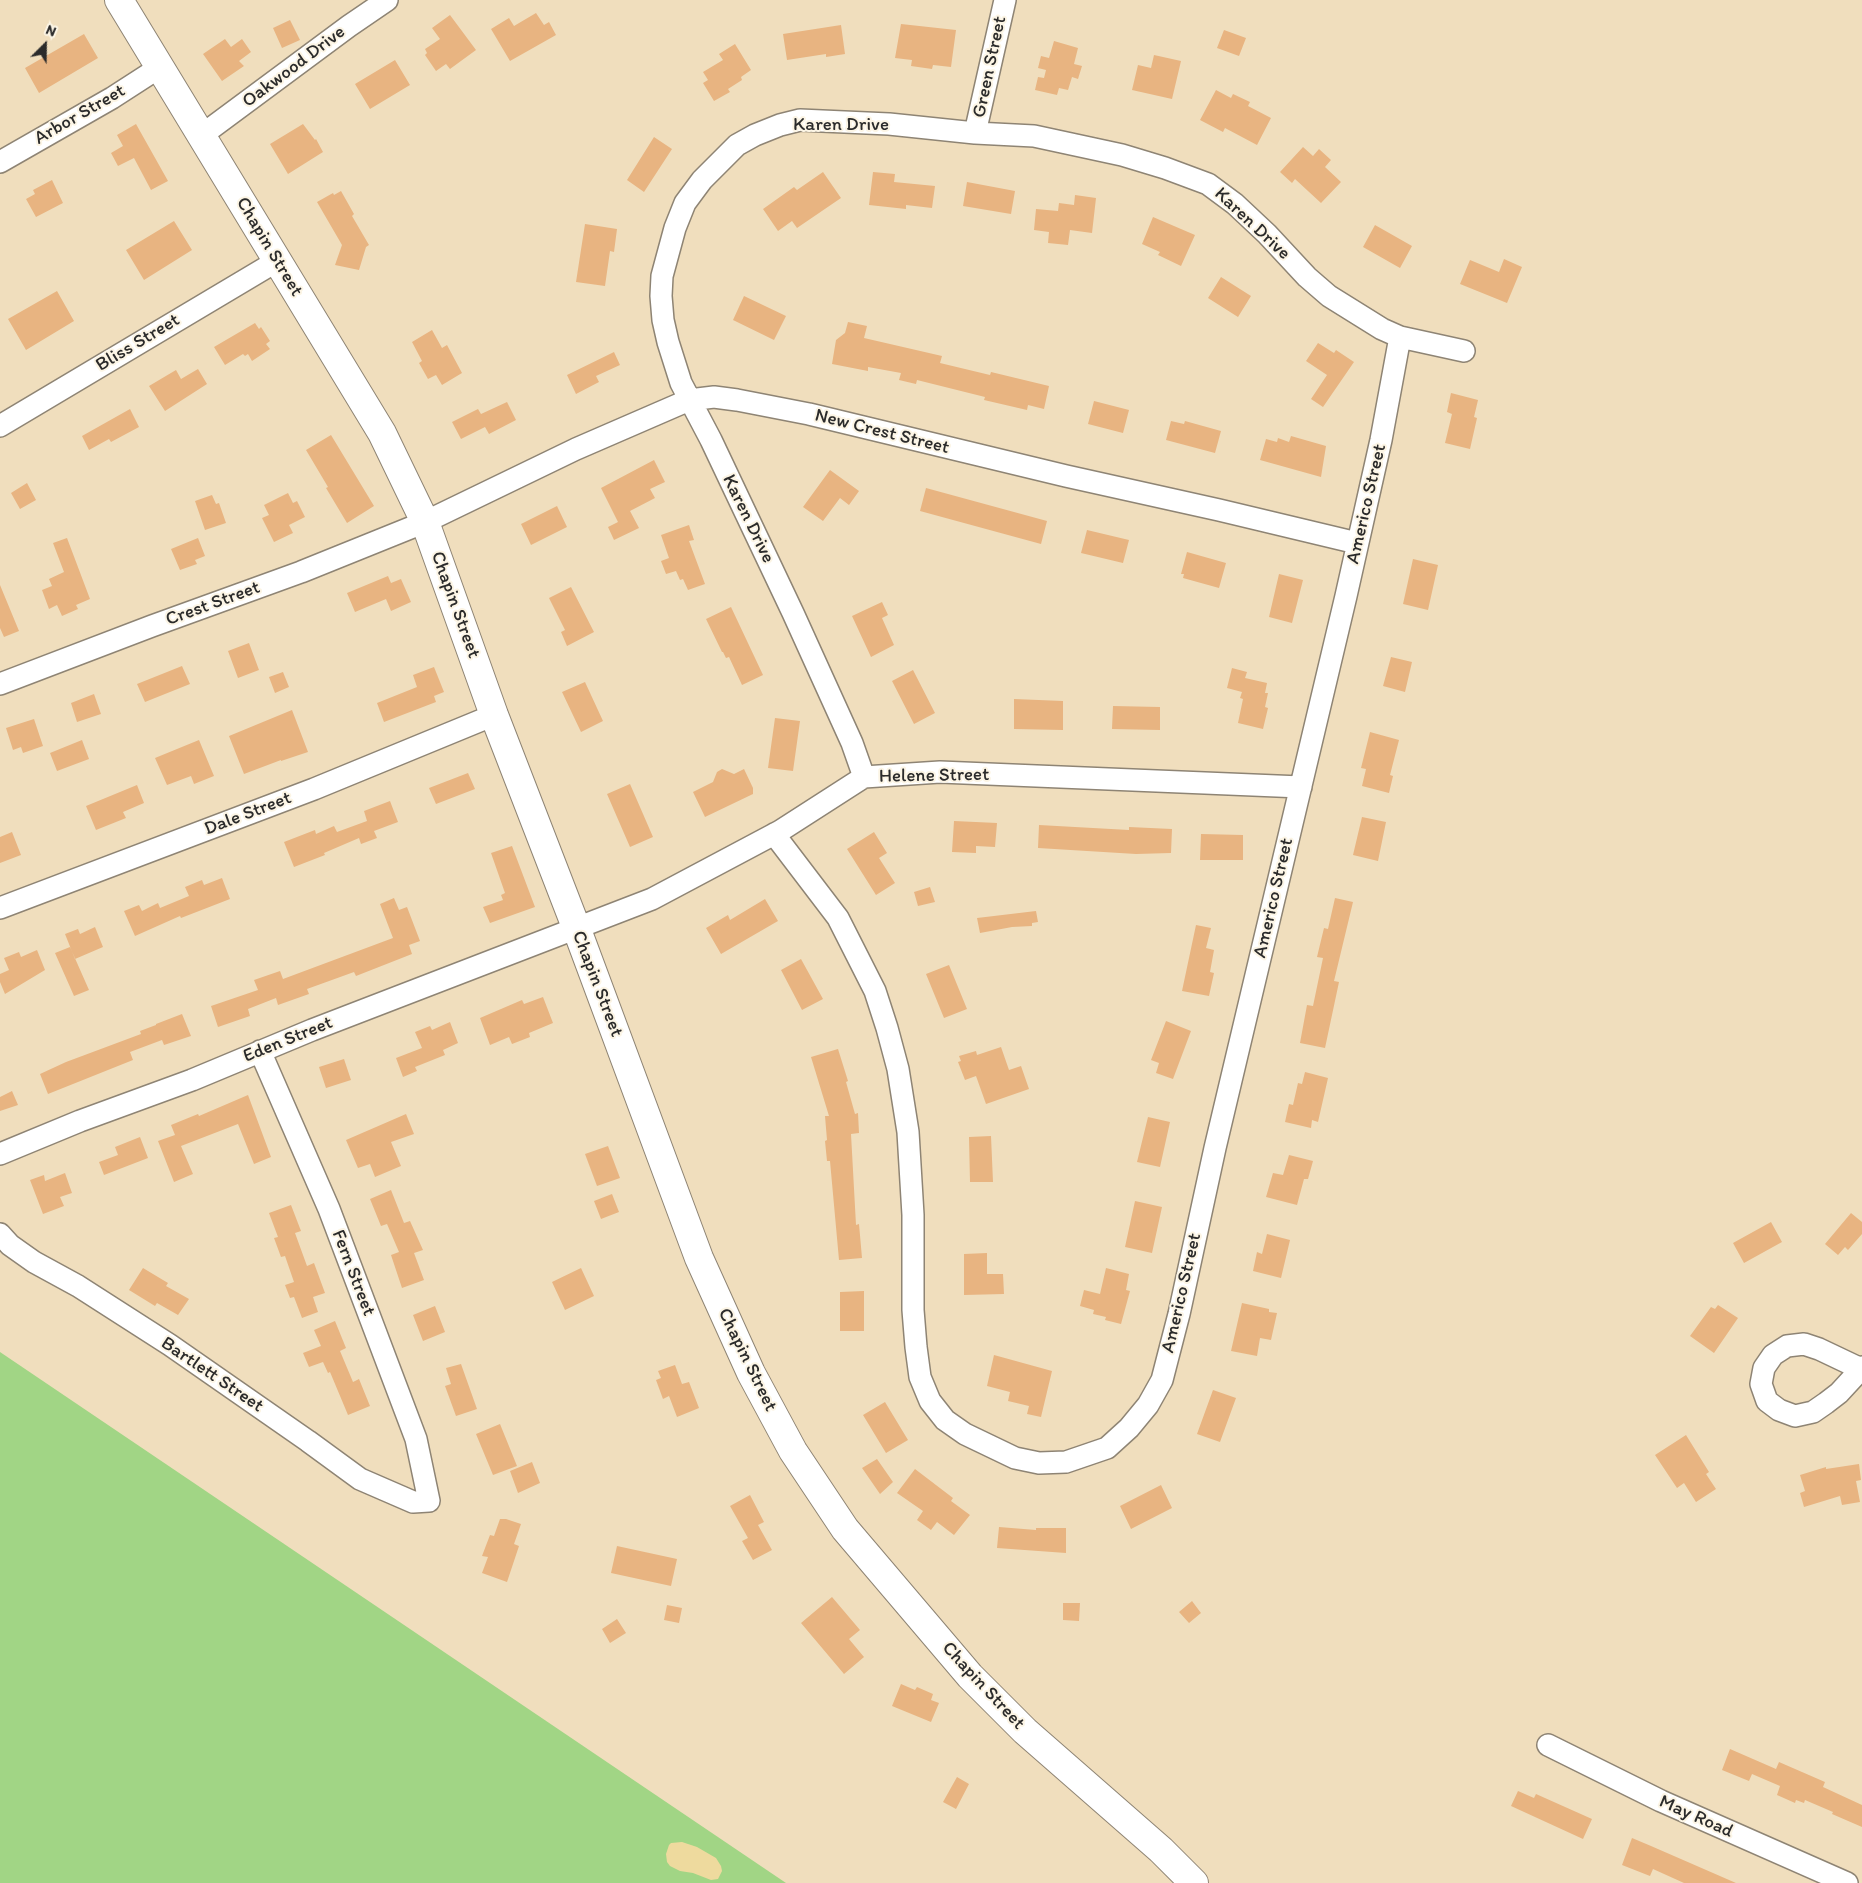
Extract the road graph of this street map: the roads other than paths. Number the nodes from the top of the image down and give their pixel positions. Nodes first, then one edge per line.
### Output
1 (119, 0) edge
2 (387, 0) edge
3 (1005, 0) edge
4 (160, 67) junction
5 (976, 133) junction
6 (202, 135) junction
7 (0, 162) edge
8 (277, 261) junction
9 (1400, 337) junction
10 (1464, 351) dead end
11 (689, 400) junction
12 (0, 426) edge
13 (425, 522) junction
14 (1358, 544) junction
15 (0, 684) edge
16 (494, 715) junction
17 (864, 777) junction
18 (1301, 787) junction
19 (774, 834) junction
20 (0, 908) edge
21 (576, 927) junction
22 (260, 1051) junction
23 (0, 1154) edge
24 (0, 1234) edge
25 (429, 1501) joint
26 (1548, 1745) dead end
27 (1194, 1883) edge
28 (1847, 1883) edge

1 - 4 main road, Chapin Street
2 - 6 street, Oakwood Drive
3 - 5 street, Green Street
4 - 6 main road, Chapin Street
4 - 7 street, Arbor Street
5 - 9 street, Karen Drive
5 - 11 street, Karen Drive
6 - 8 main road, Chapin Street
8 - 12 street, Bliss Street
8 - 13 main road, Chapin Street
9 - 10 street, Karen Drive
9 - 14 street, Americo Street
11 - 13 street, New Crest Street
11 - 14 street, New Crest Street
11 - 17 street, Karen Drive
13 - 15 street, Crest Street
13 - 16 main road, Chapin Street
14 - 18 street, Americo Street
16 - 20 street, Dale Street
16 - 21 main road, Chapin Street
17 - 18 street, Helene Street
17 - 19 street, Helene Street
18 - 19 street, Americo Street
19 - 21 street, Helene Street
21 - 22 street, Eden Street
21 - 27 main road, Chapin Street
22 - 23 street, Eden Street
22 - 25 street, Fern Street
24 - 25 street, Bartlett Street
26 - 28 street, May Road

